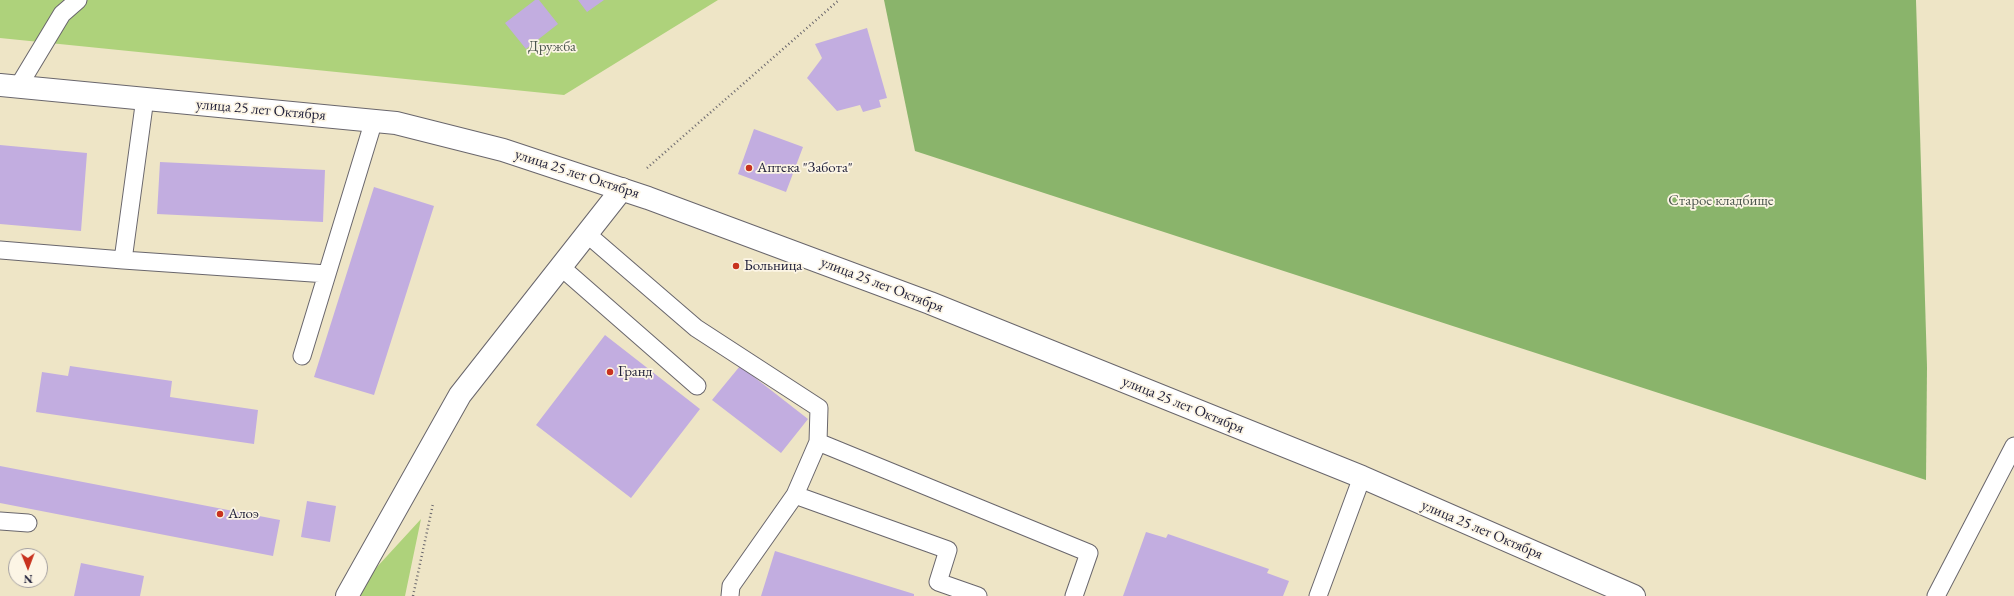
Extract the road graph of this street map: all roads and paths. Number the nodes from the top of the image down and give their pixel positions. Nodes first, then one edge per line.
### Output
1 (78, 0) edge
2 (839, 0) edge
3 (9, 86) edge
4 (145, 98) junction
5 (374, 120) junction
6 (622, 189) junction
7 (587, 234) junction
8 (0, 250) edge
9 (123, 260) junction
10 (561, 267) junction
11 (327, 274) junction
12 (302, 356) dead end
13 (697, 386) dead end
14 (818, 442) junction
15 (2014, 446) edge
16 (1362, 478) junction
17 (795, 495) junction
18 (434, 502) dead end
19 (0, 521) edge
20 (28, 523) dead end
21 (936, 589) edge
22 (347, 596) edge
23 (413, 596) edge
24 (730, 596) edge
25 (978, 596) edge
26 (1074, 596) edge
27 (1318, 596) edge
28 (1634, 596) edge
29 (1936, 596) edge

1 - 3 lane
2 - 6 path
3 - 4 street, улица 25 лет Октября
4 - 5 street, улица 25 лет Октября
4 - 9 lane
5 - 6 street, улица 25 лет Октября
5 - 11 lane
6 - 7 street
6 - 16 street, улица 25 лет Октября
7 - 10 street
7 - 14 lane
8 - 9 lane
9 - 11 lane
10 - 13 lane
10 - 22 street
11 - 12 lane
14 - 17 lane
14 - 26 lane
15 - 29 lane
16 - 27 lane
16 - 28 street, улица 25 лет Октября
17 - 21 lane
17 - 24 lane
18 - 23 path
19 - 20 lane
21 - 25 lane

